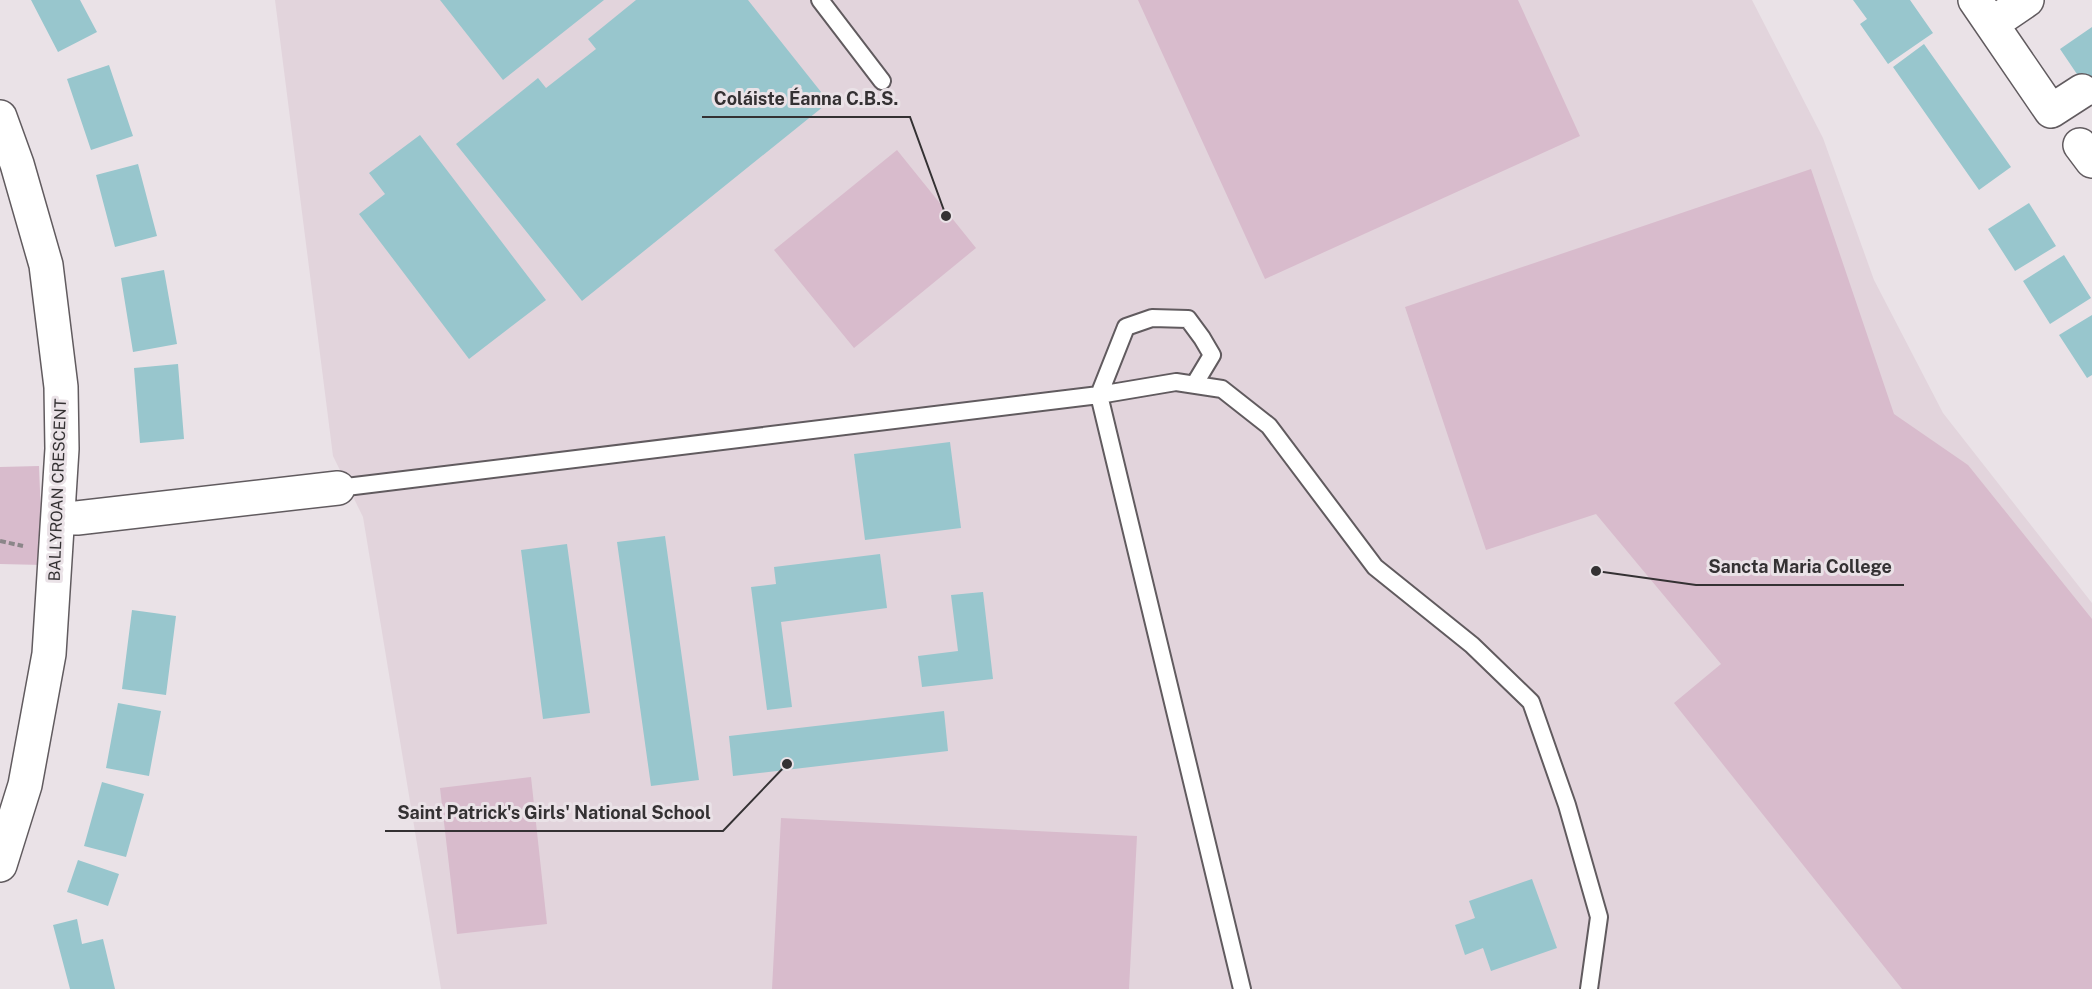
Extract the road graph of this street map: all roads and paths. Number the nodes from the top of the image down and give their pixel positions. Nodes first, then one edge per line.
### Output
1 (819, 0) edge
2 (2027, 0) edge
3 (1983, 12) edge
4 (882, 81) dead end
5 (2082, 91) dead end
6 (0, 117) edge
7 (1194, 385) junction
8 (1099, 395) junction
9 (338, 488) joint
10 (58, 518) junction
11 (0, 541) edge
12 (31, 548) dead end
13 (0, 865) edge
14 (1242, 989) edge
15 (1589, 989) edge

1 - 4 lane
2 - 3 street
3 - 5 street
6 - 10 street, BALLYROAN CRESCENT
7 - 8 lane
7 - 8 lane
7 - 15 lane
8 - 9 lane
8 - 14 lane
9 - 10 street
10 - 13 street, BALLYROAN CRESCENT
11 - 12 path

